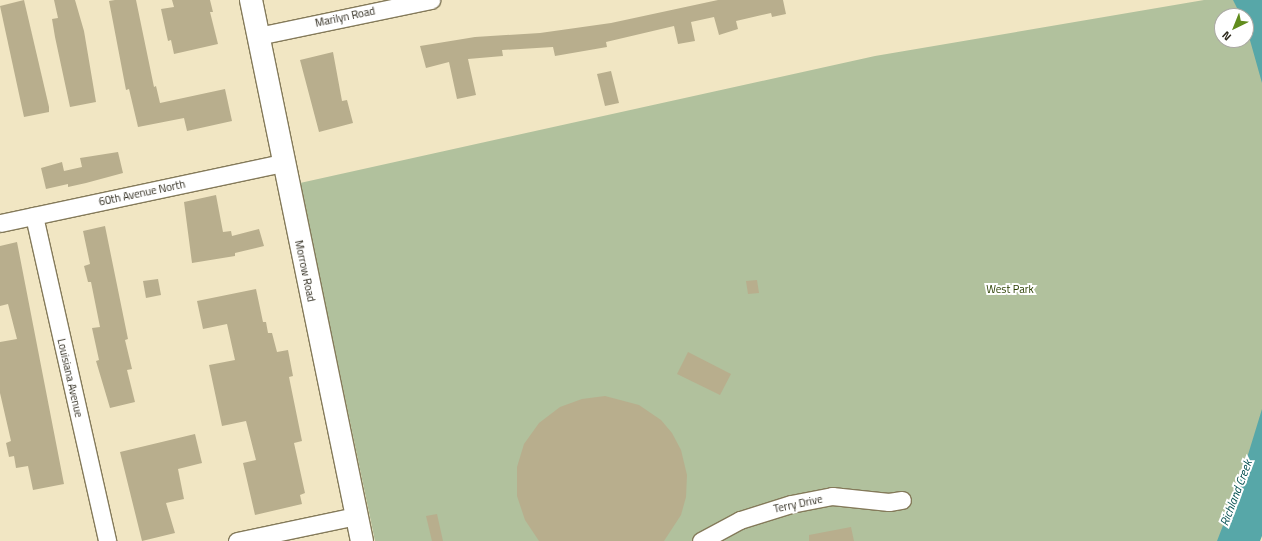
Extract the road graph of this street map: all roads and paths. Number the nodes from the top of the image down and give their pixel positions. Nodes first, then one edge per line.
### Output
1 (251, 0) edge
2 (431, 0) edge
3 (258, 36) junction
4 (283, 163) junction
5 (34, 216) junction
6 (0, 223) edge
7 (902, 500) dead end
8 (356, 516) junction
9 (107, 541) edge
10 (237, 541) edge
11 (362, 541) edge
12 (701, 541) edge

1 - 3 street, Morrow Road
2 - 3 street, Marilyn Road
3 - 4 street, Morrow Road
4 - 5 street, 60th Avenue North
4 - 8 street, Morrow Road
5 - 6 street, 60th Avenue North
5 - 9 street, Louisiana Avenue
7 - 12 street, Terry Drive
8 - 10 street
8 - 11 street, Morrow Road

